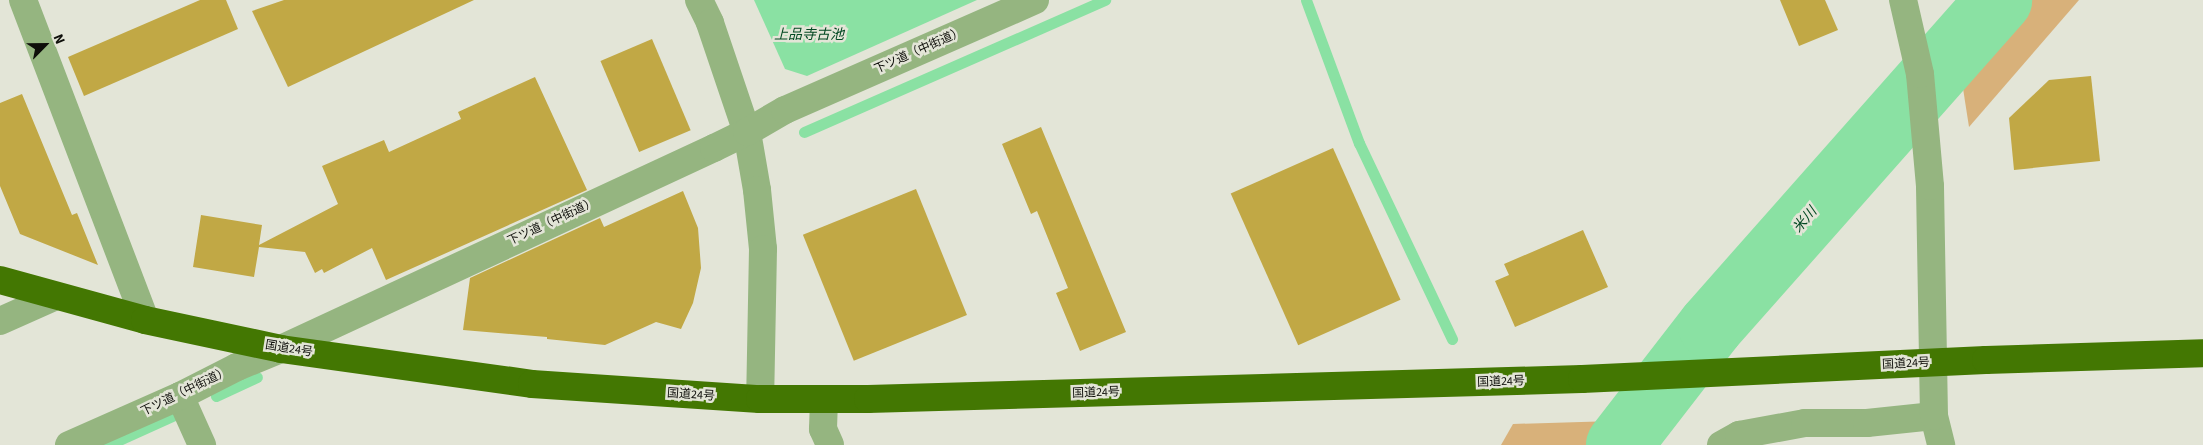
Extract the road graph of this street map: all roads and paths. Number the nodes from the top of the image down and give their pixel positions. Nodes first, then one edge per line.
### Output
1 (23, 0) edge
2 (699, 0) edge
3 (1035, 0) edge
4 (1906, 10) edge
5 (747, 132) junction
6 (0, 280) edge
7 (54, 297) junction
8 (145, 320) junction
9 (0, 321) edge
10 (281, 349) junction
11 (2203, 353) edge
12 (1934, 363) junction
13 (180, 396) junction
14 (760, 400) junction
15 (824, 400) junction
16 (1934, 416) junction
17 (69, 445) edge
18 (202, 445) edge
19 (830, 445) edge
20 (1721, 445) edge
21 (1941, 445) edge

1 - 8 street
2 - 5 street
3 - 5 street, 下ツ道（中街道）
4 - 12 street
5 - 10 street, 下ツ道（中街道）
5 - 14 street
6 - 7 highway, 国道24号
7 - 8 highway, 国道24号
7 - 9 street
8 - 10 highway, 国道24号
10 - 13 street, 下ツ道（中街道）
10 - 14 highway, 国道24号
11 - 12 highway, 国道24号
12 - 15 highway, 国道24号
12 - 16 street
13 - 17 street, 下ツ道（中街道）
13 - 18 street
14 - 15 highway, 国道24号
15 - 19 street
16 - 20 street
16 - 21 street

